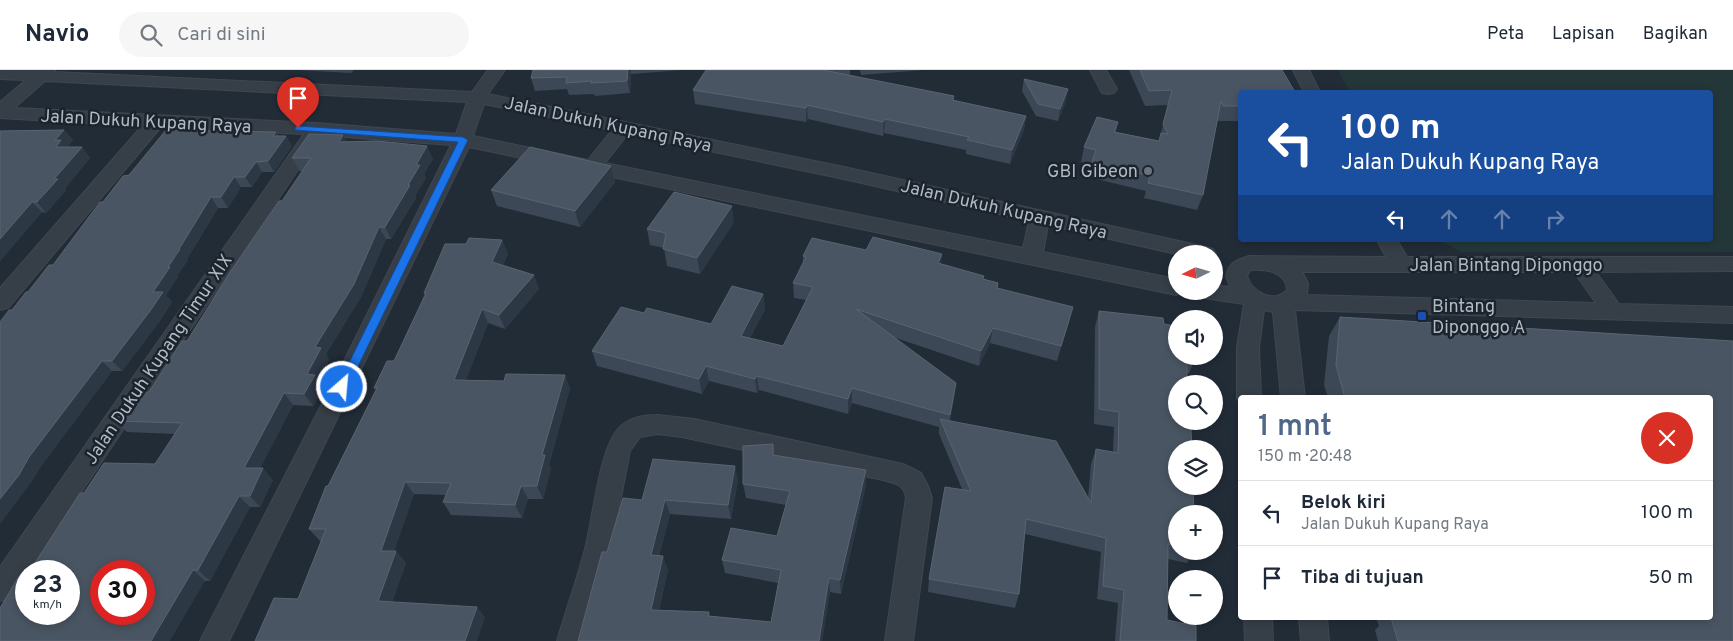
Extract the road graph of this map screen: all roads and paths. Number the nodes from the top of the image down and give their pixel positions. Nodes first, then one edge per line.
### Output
1 (497, 70) edge
2 (1098, 70) edge
3 (1301, 70) edge
4 (45, 73) edge
5 (0, 74) edge
6 (1108, 89) dead end
7 (1311, 90) edge
8 (477, 98) junction
9 (0, 112) edge
10 (156, 121) junction
11 (624, 126) junction
12 (316, 129) junction
13 (463, 140) junction
14 (593, 166) junction
15 (1040, 218) junction
16 (1388, 242) edge
17 (1168, 246) edge
18 (1032, 256) junction
19 (1223, 257) edge
20 (1248, 263) junction
21 (1400, 264) junction
22 (1733, 264) edge
23 (1279, 265) junction
24 (1581, 266) junction
25 (1168, 285) edge
26 (1223, 294) edge
27 (1253, 298) junction
28 (0, 302) edge
29 (1285, 303) junction
30 (1612, 310) junction
31 (1733, 315) edge
32 (1249, 395) edge
33 (1293, 395) edge
34 (0, 589) edge
35 (1258, 620) edge
36 (1313, 620) edge
37 (214, 641) edge
38 (571, 641) edge
39 (899, 641) edge
40 (1259, 641) edge
41 (1315, 641) edge

1 - 8 street
2 - 6 street
3 - 7 street
4 - 5 street, Jalan Dukuh Kupang Raya
4 - 8 street, Jalan Dukuh Kupang Raya
4 - 9 street
8 - 11 street, Jalan Dukuh Kupang Raya
8 - 13 street
9 - 10 street, Jalan Dukuh Kupang Raya
10 - 12 street, Jalan Dukuh Kupang Raya
10 - 28 street
11 - 14 street
11 - 15 street, Jalan Dukuh Kupang Raya
12 - 13 street, Jalan Dukuh Kupang Raya
12 - 34 street, Jalan Dukuh Kupang Timur XIX
13 - 14 street, Jalan Dukuh Kupang Raya
13 - 37 street
14 - 18 street, Jalan Dukuh Kupang Raya
15 - 17 street, Jalan Dukuh Kupang Raya
15 - 18 street
16 - 21 street
18 - 25 street, Jalan Dukuh Kupang Raya
19 - 20 street
20 - 23 street
20 - 27 street
21 - 23 street, Jalan Bintang Diponggo
21 - 24 street, Jalan Bintang Diponggo
22 - 24 street, Jalan Bintang Diponggo
23 - 29 street
24 - 30 street
26 - 27 street
27 - 29 street
27 - 32 street
29 - 30 street
29 - 33 street
30 - 31 street
35 - 40 street
36 - 41 street
38 - 39 street

